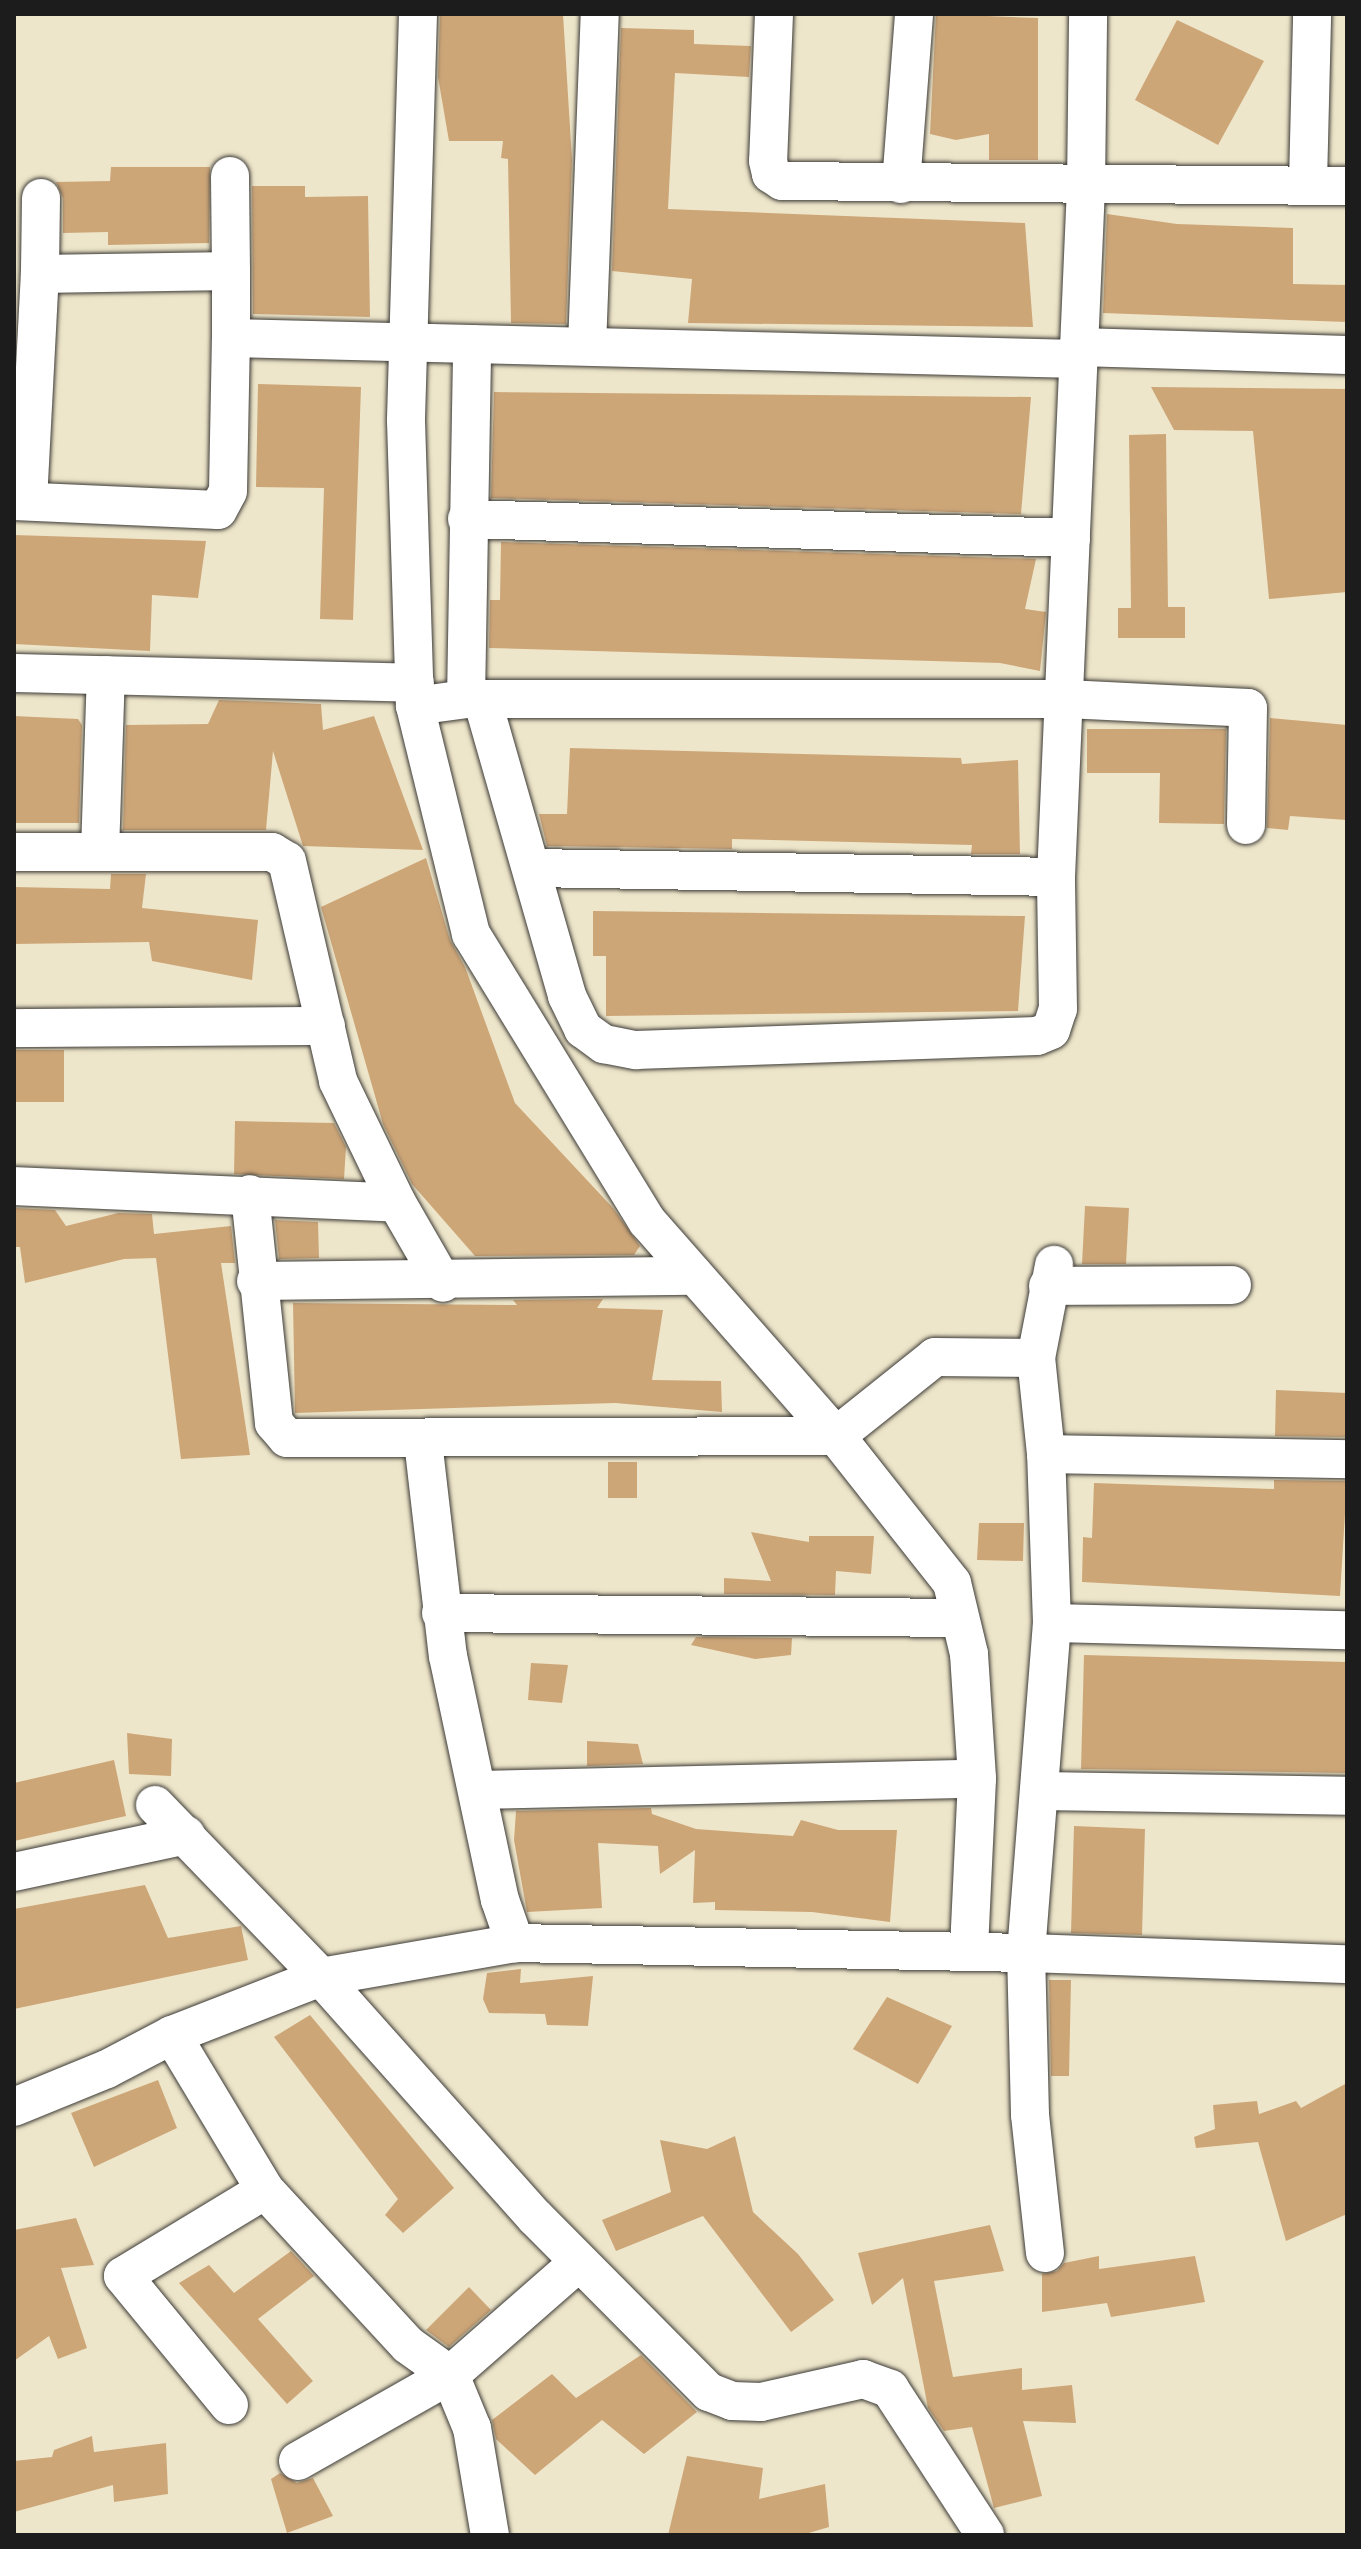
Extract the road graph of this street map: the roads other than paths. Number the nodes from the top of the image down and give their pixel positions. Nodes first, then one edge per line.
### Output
1 (418, 14) edge
2 (600, 14) edge
3 (774, 14) edge
4 (914, 14) edge
5 (1088, 14) edge
6 (1312, 14) edge
7 (230, 176) dead end
8 (1308, 183) junction
9 (901, 184) junction
10 (1347, 186) edge
11 (1086, 187) junction
12 (41, 198) dead end
13 (231, 271) junction
14 (40, 274) junction
15 (231, 338) junction
16 (410, 342) junction
17 (472, 344) junction
18 (587, 346) junction
19 (1078, 353) junction
20 (1347, 355) edge
21 (21, 501) edge
22 (467, 519) junction
23 (1071, 538) junction
24 (14, 673) edge
25 (106, 675) junction
26 (415, 694) junction
27 (474, 699) junction
28 (1066, 699) junction
29 (1246, 825) dead end
30 (14, 852) edge
31 (100, 852) junction
32 (532, 868) junction
33 (1056, 877) junction
34 (326, 1026) junction
35 (14, 1028) edge
36 (14, 1186) edge
37 (250, 1194) junction
38 (397, 1203) junction
39 (694, 1276) junction
40 (256, 1281) junction
41 (443, 1283) junction
42 (1232, 1285) dead end
43 (1036, 1358) junction
44 (836, 1436) junction
45 (423, 1441) junction
46 (1046, 1454) junction
47 (1347, 1459) edge
48 (441, 1613) junction
49 (959, 1618) junction
50 (1052, 1623) junction
51 (1347, 1630) edge
52 (977, 1779) junction
53 (479, 1790) junction
54 (1040, 1791) junction
55 (1347, 1796) edge
56 (155, 1805) dead end
57 (186, 1835) junction
58 (14, 1872) edge
59 (515, 1943) junction
60 (969, 1951) junction
61 (1026, 1953) junction
62 (1347, 1964) edge
63 (321, 1977) junction
64 (172, 2035) junction
65 (14, 2107) edge
66 (265, 2190) junction
67 (1045, 2253) dead end
68 (578, 2263) junction
69 (450, 2375) junction
70 (229, 2405) dead end
71 (298, 2461) dead end
72 (982, 2534) edge
73 (490, 2535) edge

1 - 16 street
2 - 18 street
3 - 9 street
4 - 9 street
5 - 11 street
6 - 8 street
7 - 13 street
8 - 10 street
8 - 11 street
9 - 11 street
11 - 19 street
12 - 14 street
13 - 14 street
13 - 15 street
14 - 21 street
15 - 16 street
15 - 21 street
16 - 17 street
16 - 26 street
17 - 18 street
17 - 22 street
18 - 19 street
19 - 20 street
19 - 23 street
22 - 23 street
22 - 27 street
23 - 28 street
24 - 25 street
25 - 26 street
25 - 31 street
26 - 27 street
26 - 39 street
27 - 28 street
27 - 32 street
28 - 29 street
28 - 33 street
30 - 31 street
31 - 34 street
32 - 33 street
32 - 33 street
34 - 35 street
34 - 38 street
36 - 37 street
37 - 38 street
37 - 40 street
38 - 41 street
39 - 41 street
39 - 44 street
40 - 41 street
40 - 45 street
42 - 43 street
43 - 44 street
43 - 46 street
44 - 45 street
44 - 49 street
45 - 48 street
46 - 47 street
46 - 50 street
48 - 49 street
48 - 53 street
49 - 52 street
50 - 51 street
50 - 54 street
52 - 53 street
52 - 60 street
53 - 59 street
54 - 55 street
54 - 61 street
56 - 57 street
57 - 58 street
57 - 63 street
59 - 60 street
59 - 63 street
60 - 61 street
61 - 62 street
61 - 67 street
63 - 64 street
63 - 68 street
64 - 65 street
64 - 66 street
66 - 69 street
66 - 70 street
68 - 69 street
68 - 72 street
69 - 71 street
69 - 73 street

